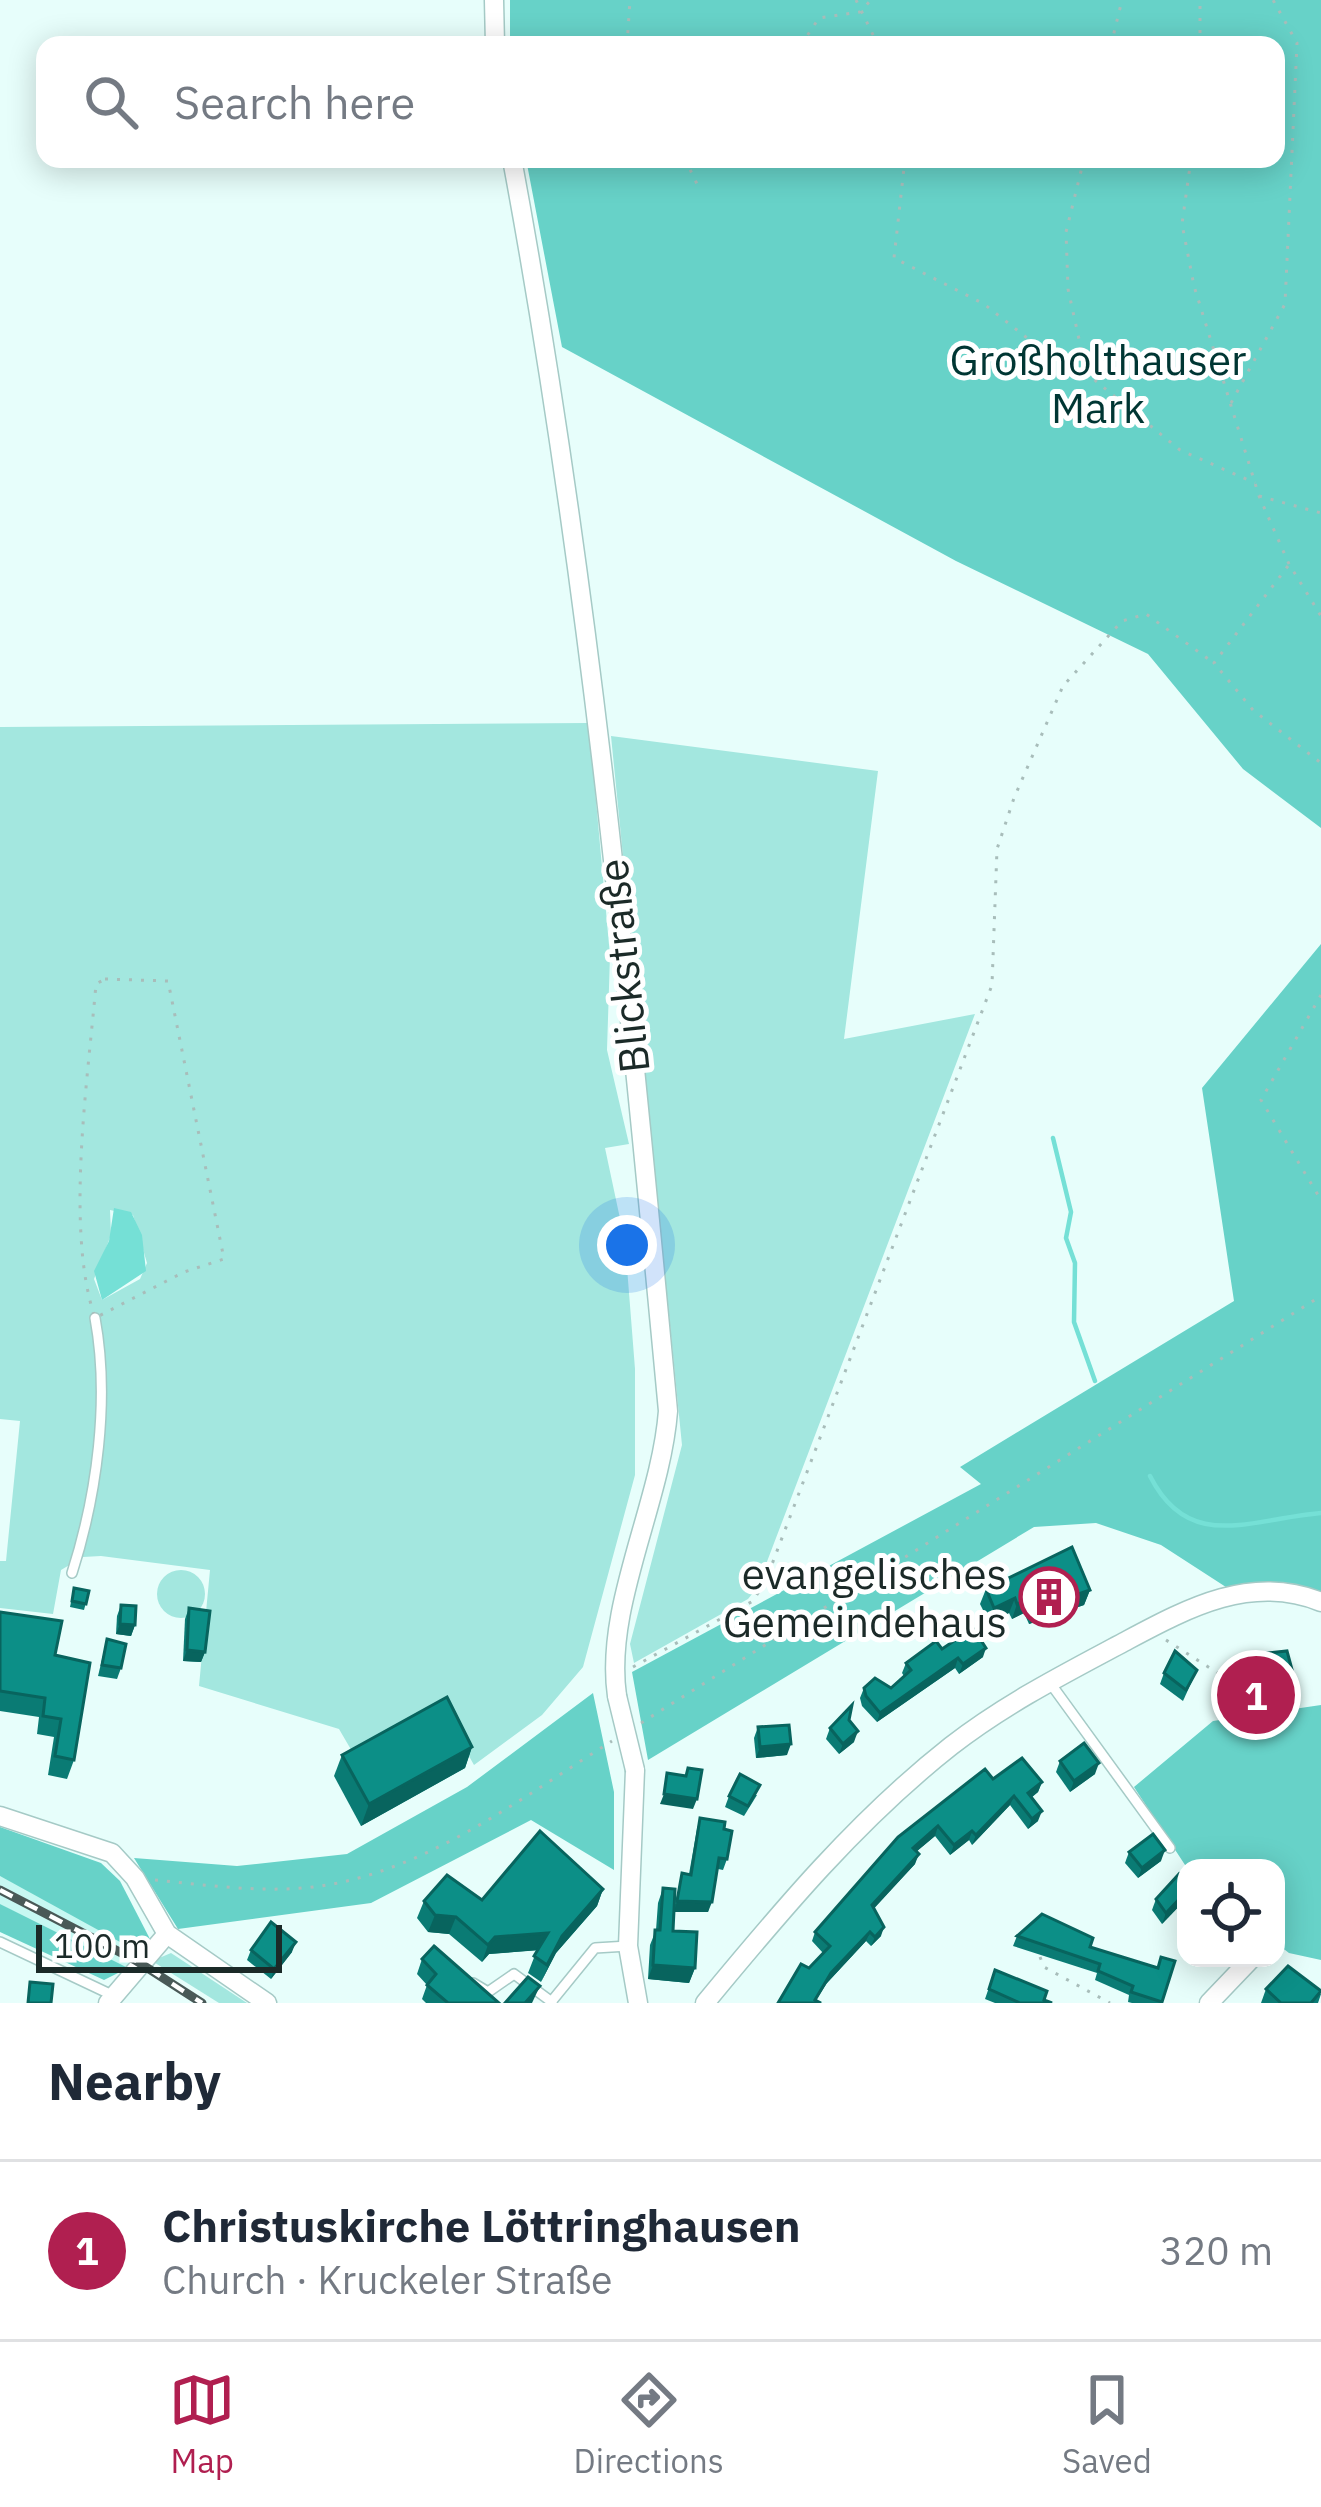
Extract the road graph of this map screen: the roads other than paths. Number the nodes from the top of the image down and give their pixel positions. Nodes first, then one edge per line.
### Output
1 (494, 0) edge
2 (495, 36) edge
3 (514, 168) edge
4 (95, 1318) road end
5 (72, 1574) dead end
6 (1321, 1602) edge
7 (1048, 1680) junction
8 (0, 1816) edge
9 (1170, 1849) edge
10 (167, 1934) junction
11 (0, 1942) edge
12 (628, 1946) junction
13 (1243, 1967) edge
14 (458, 1973) edge
15 (110, 1999) edge
16 (552, 2002) edge
17 (267, 2003) edge
18 (638, 2003) edge
19 (705, 2003) edge
20 (1209, 2003) edge

1 - 2 street
3 - 12 street, Blickstraße, bridge
4 - 5 lane
6 - 7 street
7 - 9 lane
7 - 19 street
8 - 10 street
10 - 15 street
10 - 17 street
11 - 15 lane
12 - 16 lane
12 - 18 street, Blickstraße
13 - 20 street
14 - 16 lane

